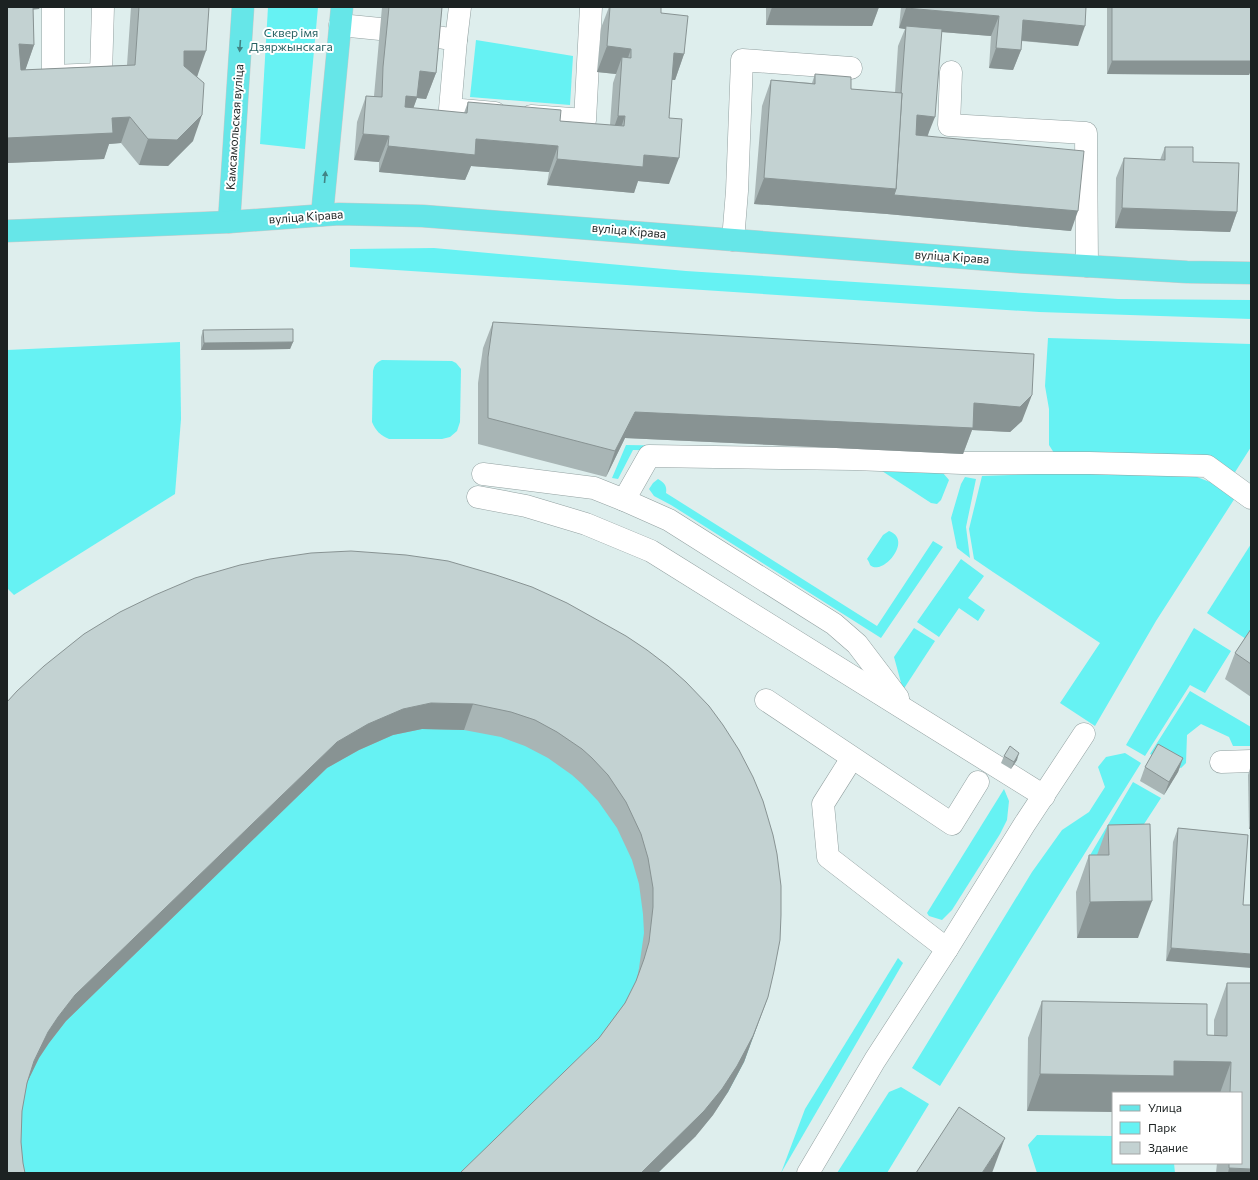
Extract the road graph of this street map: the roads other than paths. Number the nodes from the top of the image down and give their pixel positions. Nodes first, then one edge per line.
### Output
1 (53, 7) edge
2 (103, 7) edge
3 (243, 7) edge
4 (460, 7) edge
5 (591, 7) edge
6 (341, 16) edge
7 (380, 29) dead end
8 (432, 36) edge
9 (456, 40) junction
10 (851, 68) dead end
11 (951, 72) dead end
12 (322, 216) junction
13 (229, 222) junction
14 (7, 231) edge
15 (733, 240) junction
16 (1088, 266) junction
17 (1251, 273) edge
18 (483, 474) dead end
19 (478, 497) dead end
20 (1251, 498) edge
21 (624, 500) junction
22 (766, 700) dead end
23 (906, 709) junction
24 (1084, 734) dead end
25 (852, 758) junction
26 (1251, 761) edge
27 (1221, 762) dead end
28 (978, 782) dead end
29 (1044, 796) junction
30 (947, 949) junction
31 (808, 1173) edge

1 - 2 lane
3 -> 13 main road, Камсамольская вуліца
4 - 9 lane
5 - 9 lane
6 - 7 lane
12 -> 6 main road
8 - 9 lane
10 - 15 lane
11 - 16 lane
12 - 13 main road, вуліца Кірава
12 - 15 main road, вуліца Кірава
13 - 14 main road, вуліца Кірава
15 - 16 main road, вуліца Кірава
16 - 17 main road, вуліца Кірава
18 - 21 lane
19 - 23 lane
20 - 21 lane
21 - 23 lane
22 - 25 lane
23 - 29 lane
24 - 29 lane
25 - 28 lane
25 - 30 lane
26 - 27 lane
29 - 30 lane
30 - 31 lane

